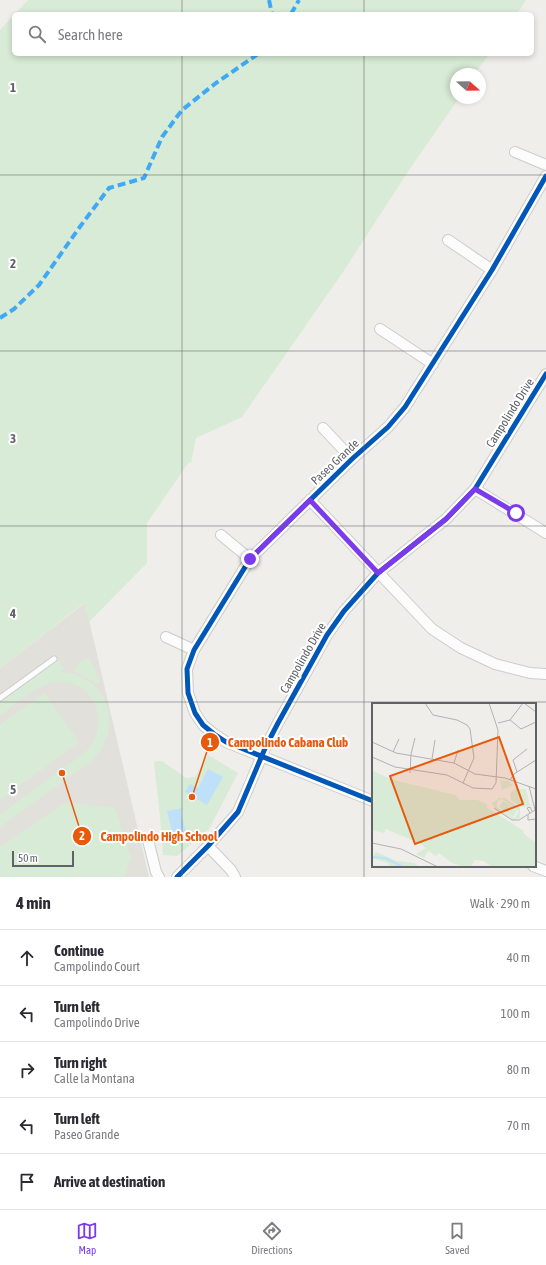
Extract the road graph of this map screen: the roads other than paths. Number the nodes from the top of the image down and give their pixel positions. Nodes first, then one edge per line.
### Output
1 (515, 152) dead end
2 (546, 166) edge
3 (546, 176) edge
4 (448, 240) dead end
5 (492, 270) junction
6 (380, 329) dead end
7 (433, 364) junction
8 (546, 374) edge
9 (323, 428) dead end
10 (352, 459) junction
11 (475, 489) junction
12 (310, 500) junction
13 (546, 533) edge
14 (221, 535) dead end
15 (250, 559) junction
16 (378, 573) junction
17 (166, 637) dead end
18 (194, 650) junction
19 (54, 659) dead end
20 (546, 674) edge
21 (0, 698) edge
22 (262, 756) junction
23 (372, 801) edge
24 (148, 840) dead end
25 (208, 846) junction
26 (536, 867) edge
27 (546, 871) edge
28 (159, 877) edge
29 (177, 877) edge
30 (235, 877) edge

1 - 2 street
3 - 5 street, Paseo Grande
4 - 5 street
5 - 7 street, Paseo Grande
6 - 7 street
7 - 10 street, Paseo Grande
8 - 11 street, Campolindo Drive
9 - 10 street
10 - 12 street, Paseo Grande
11 - 13 street
11 - 16 street, Campolindo Drive
12 - 15 street, Paseo Grande
12 - 16 street
14 - 15 street
15 - 18 street, Paseo Grande
16 - 20 street
16 - 22 street, Campolindo Drive
17 - 18 street
18 - 22 street, Paseo Grande
19 - 21 lane
22 - 23 street, Paseo Grande
22 - 25 street, Campolindo Drive
24 - 28 street
25 - 29 street, Campolindo Drive
25 - 30 street
26 - 27 street

